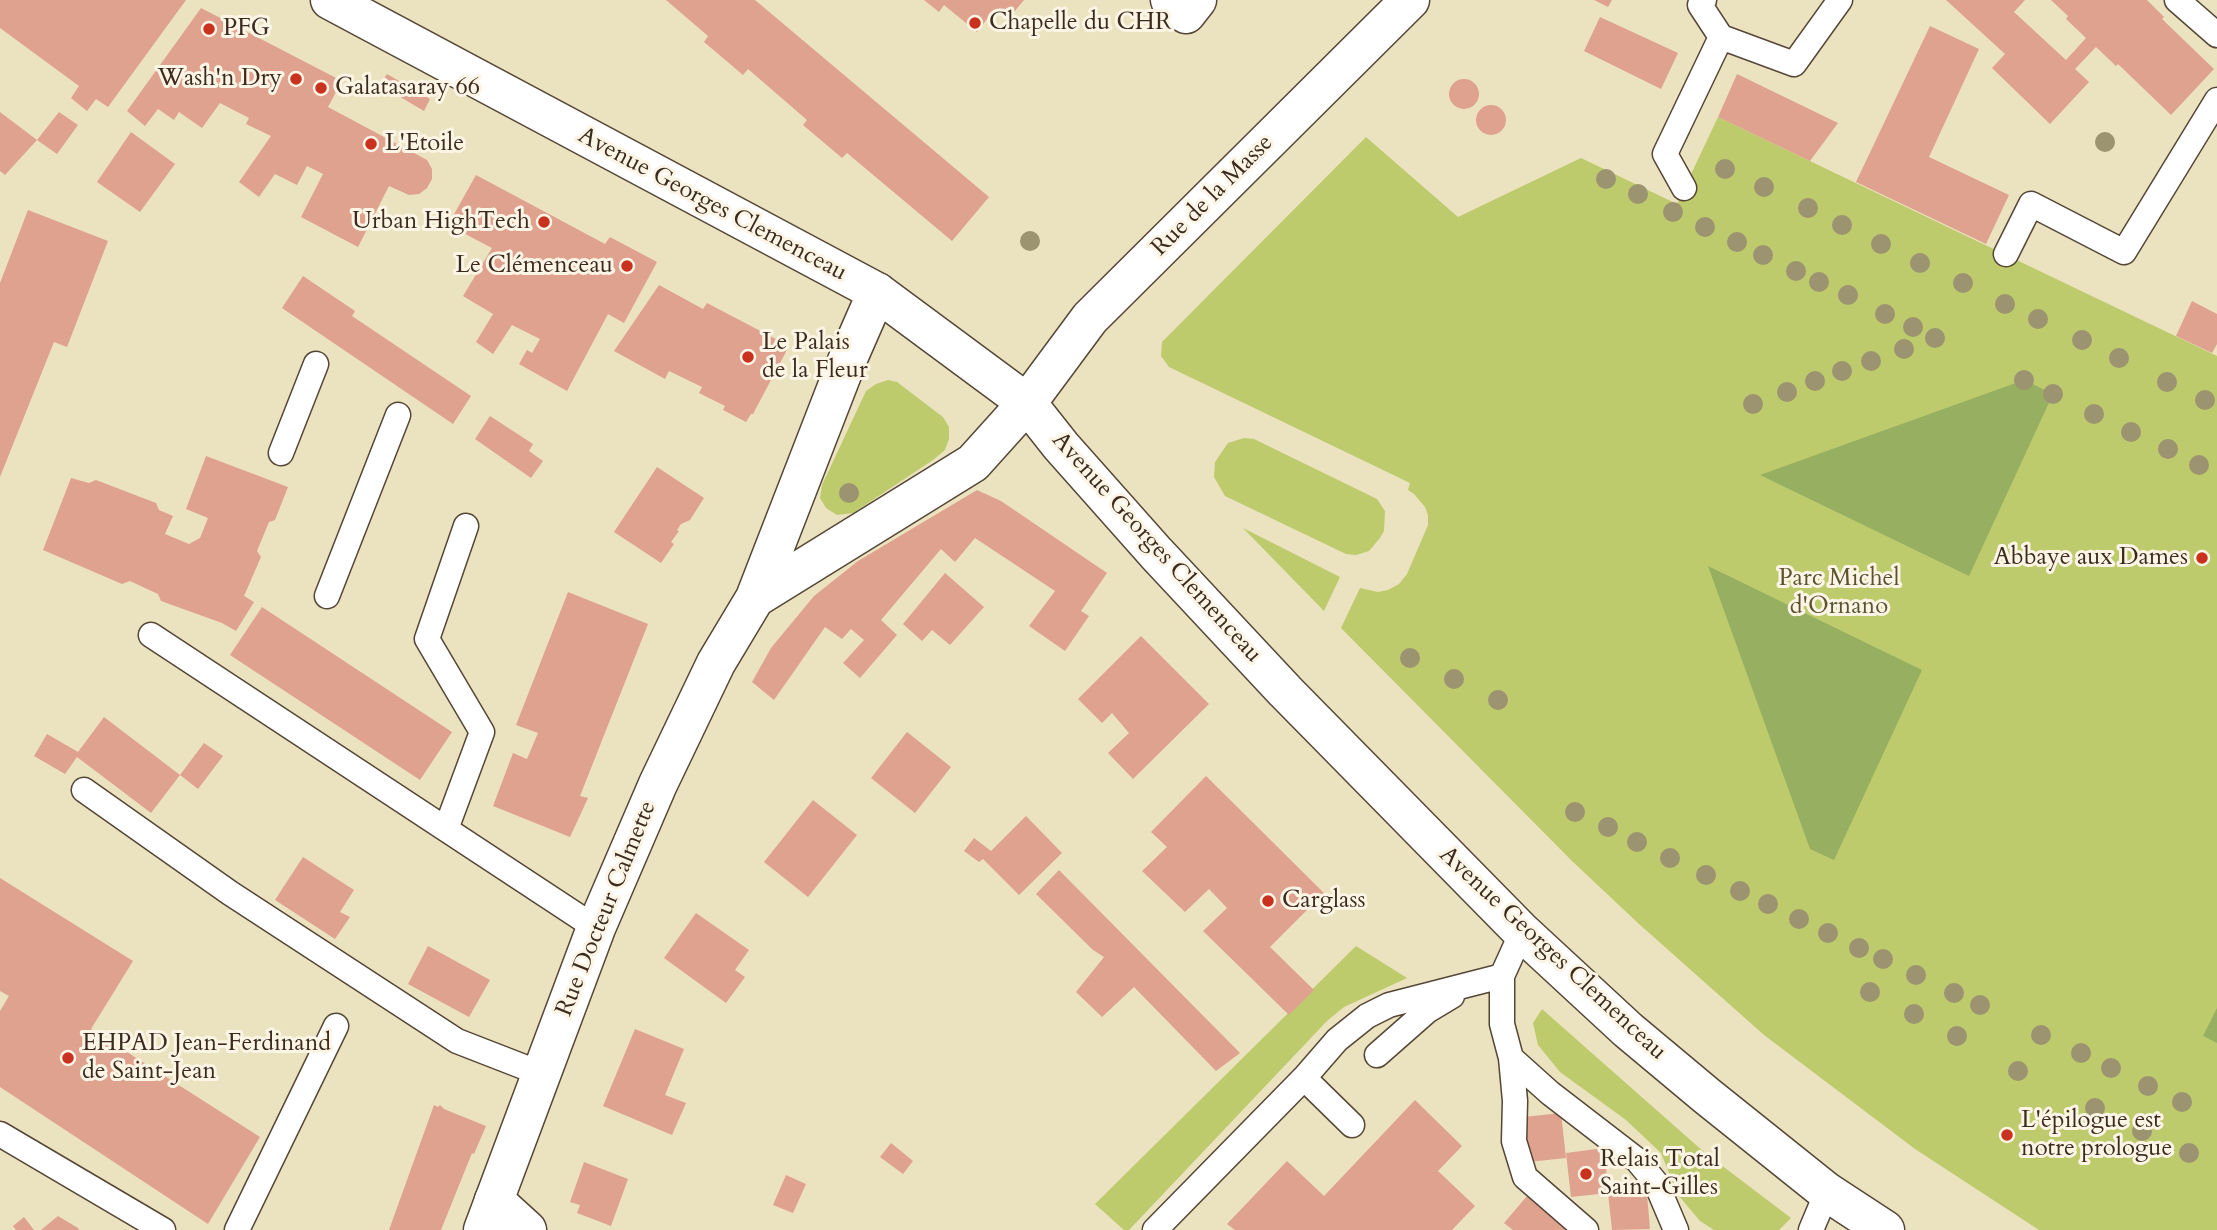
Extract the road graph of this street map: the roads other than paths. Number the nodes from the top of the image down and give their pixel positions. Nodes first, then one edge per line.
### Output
1 (330, 0) edge
2 (1170, 0) edge
3 (1198, 0) edge
4 (1410, 0) edge
5 (1704, 0) edge
6 (1840, 0) edge
7 (2177, 0) edge
8 (2217, 35) edge
9 (1721, 37) junction
10 (2217, 100) edge
11 (1684, 188) dead end
12 (2006, 254) dead end
13 (877, 292) junction
14 (316, 364) dead end
15 (1027, 403) junction
16 (398, 415) dead end
17 (281, 453) dead end
18 (466, 526) dead end
19 (327, 596) dead end
20 (755, 598) junction
21 (151, 635) dead end
22 (84, 790) dead end
23 (446, 829) junction
24 (596, 928) junction
25 (1522, 932) junction
26 (1502, 976) junction
27 (1467, 986) junction
28 (336, 1026) dead end
29 (1377, 1055) dead end
30 (1511, 1058) junction
31 (542, 1074) junction
32 (1304, 1078) junction
33 (1352, 1125) dead end
34 (0, 1134) edge
35 (1827, 1192) junction
36 (489, 1215) edge
37 (163, 1230) edge
38 (237, 1230) edge
39 (527, 1230) edge
40 (1155, 1230) edge
41 (1586, 1230) edge
42 (1676, 1230) edge
43 (1811, 1230) edge
44 (1885, 1230) edge

1 - 13 main road, Avenue Georges Clemenceau
2 - 3 main road
4 - 15 main road, Rue de la Masse
5 - 9 lane
6 - 9 lane
7 - 8 lane
9 - 11 lane
10 - 12 lane
13 - 15 main road, Avenue Georges Clemenceau
13 - 20 main road, Rue Docteur Calmette
14 - 17 lane
15 - 20 main road, Rue Docteur Calmette
15 - 25 main road, Avenue Georges Clemenceau
16 - 19 lane
18 - 23 lane
20 - 24 main road, Rue Docteur Calmette
21 - 23 lane
22 - 31 lane
23 - 24 lane
24 - 31 main road, Rue Docteur Calmette
25 - 26 lane
25 - 35 main road, Avenue Georges Clemenceau
26 - 27 lane
26 - 30 lane
27 - 29 lane
27 - 32 lane
28 - 38 lane
30 - 41 lane
30 - 42 lane
31 - 36 main road, Rue Docteur Calmette
32 - 33 lane
32 - 40 lane
34 - 37 lane
35 - 43 lane
35 - 44 main road, Avenue Georges Clemenceau
36 - 39 main road

